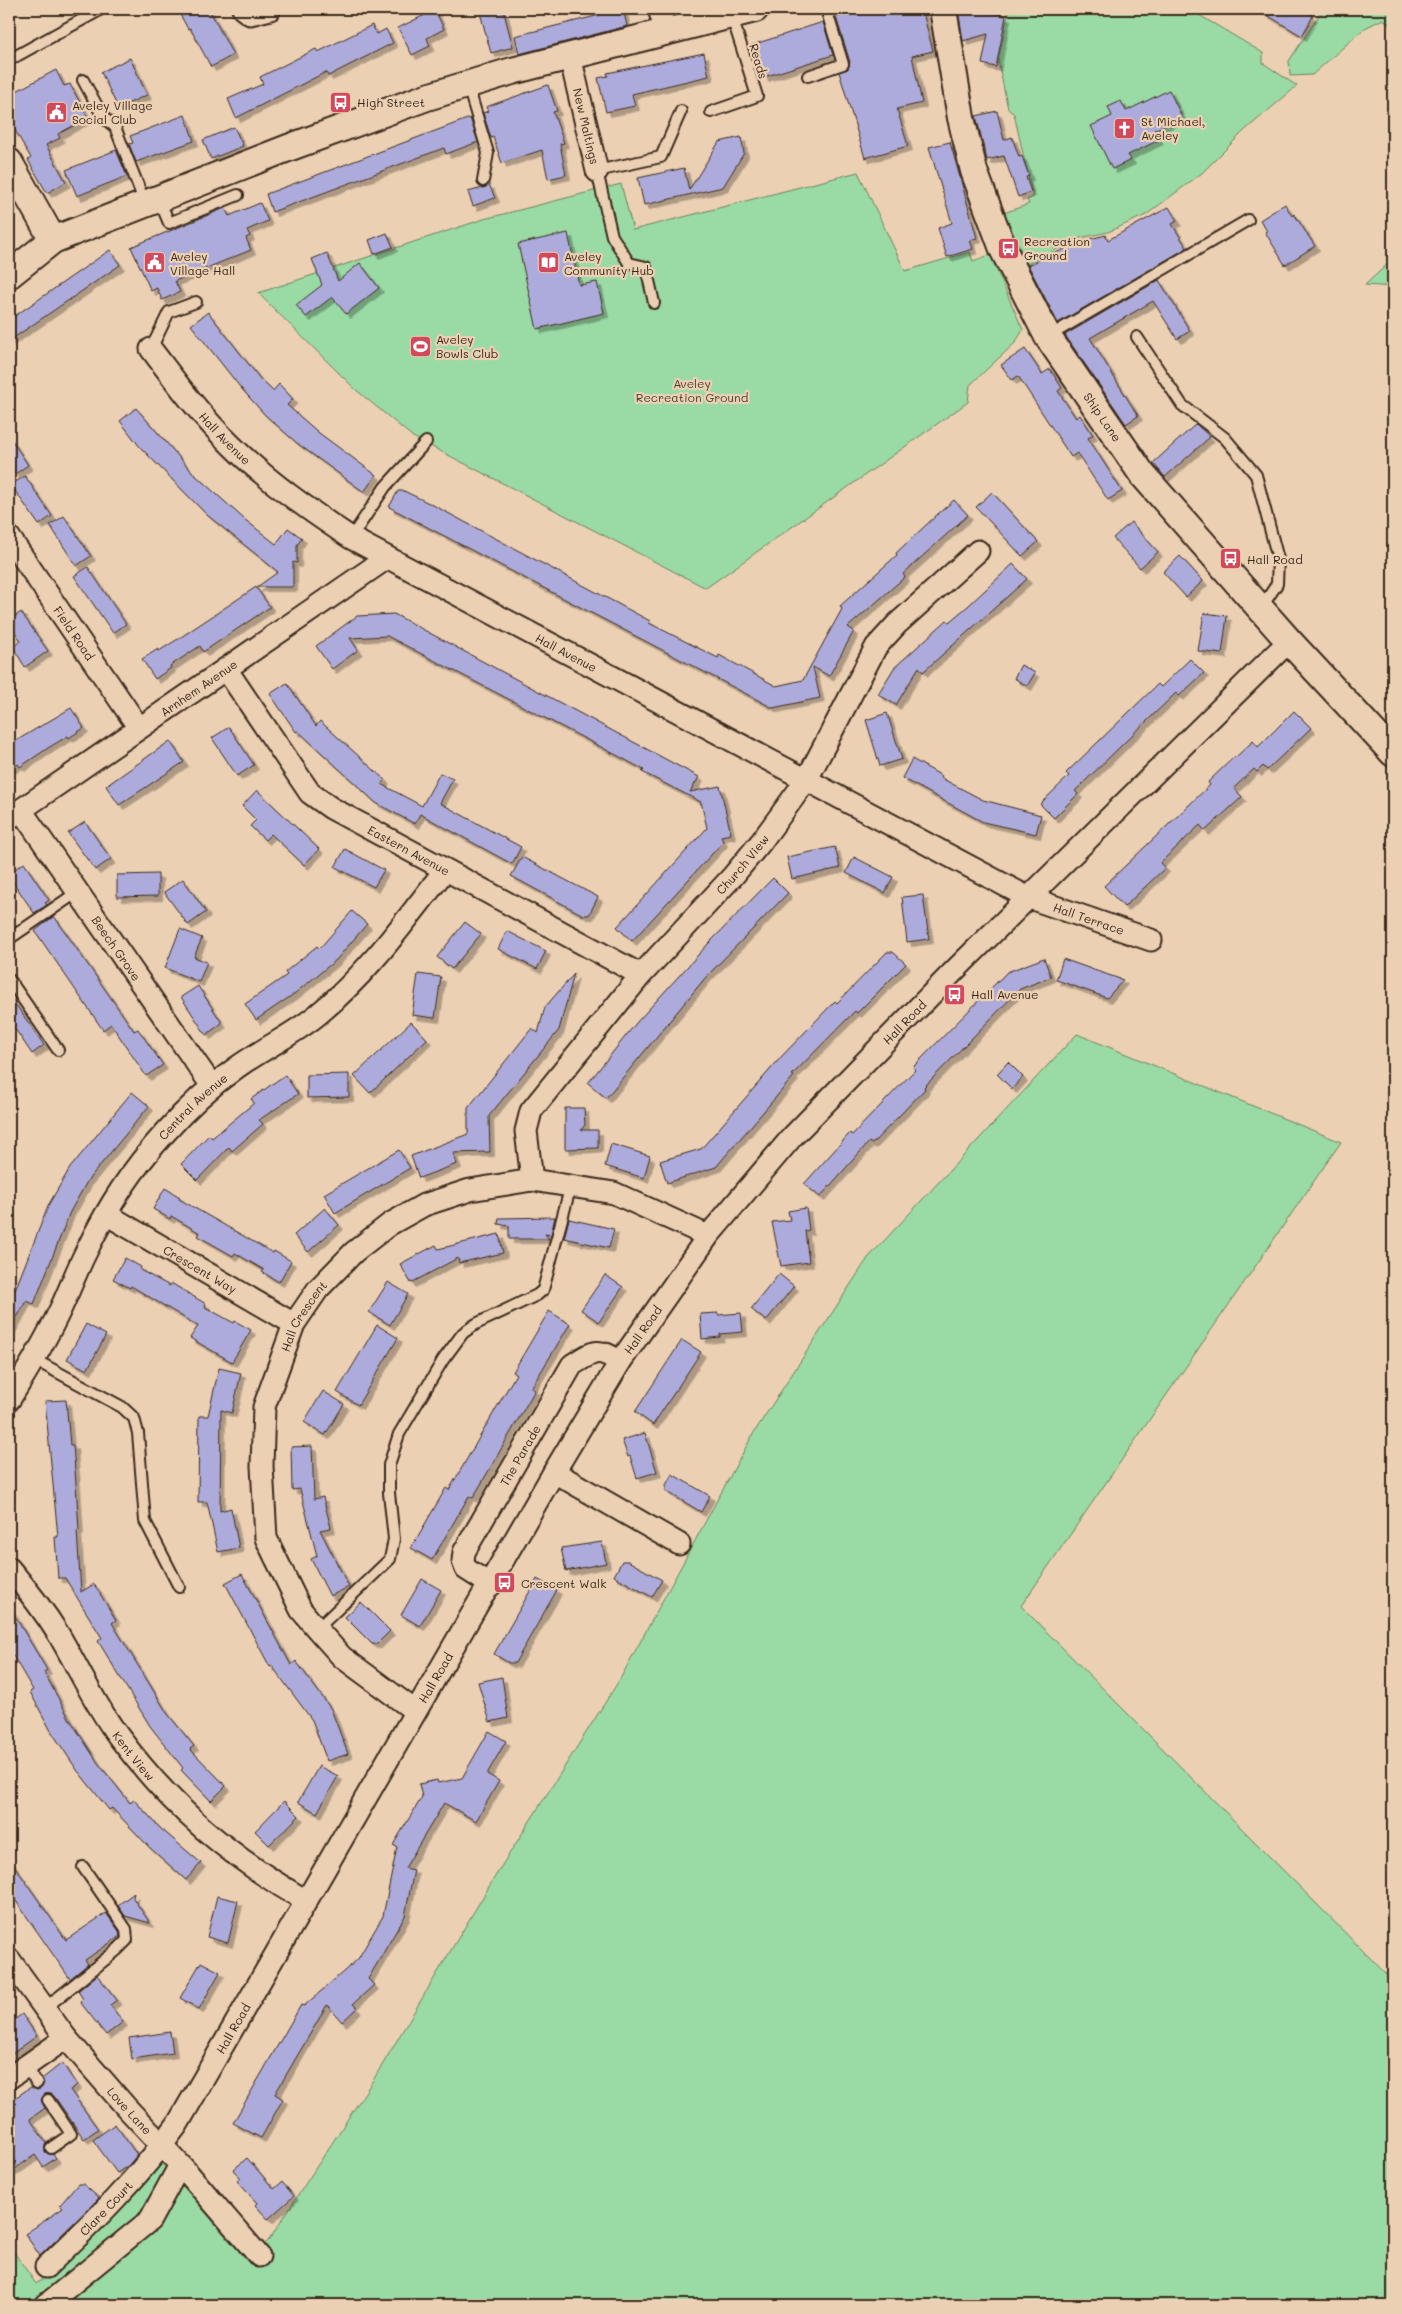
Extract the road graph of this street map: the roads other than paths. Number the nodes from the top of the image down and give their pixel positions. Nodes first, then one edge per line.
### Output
1 (243, 9) edge
2 (270, 9) edge
3 (826, 9) edge
4 (943, 9) edge
5 (98, 11) dead end
6 (743, 12) edge
7 (662, 21) edge
8 (570, 56) junction
9 (9, 60) edge
10 (808, 76) dead end
11 (83, 80) dead end
12 (467, 84) junction
13 (681, 111) dead end
14 (711, 112) dead end
15 (9, 162) edge
16 (597, 171) junction
17 (483, 181) dead end
18 (238, 195) dead end
19 (152, 200) junction
20 (1248, 220) dead end
21 (53, 240) junction
22 (9, 275) edge
23 (196, 302) dead end
24 (654, 303) dead end
25 (1048, 337) junction
26 (1137, 337) dead end
27 (151, 349) joint
28 (426, 442) dead end
29 (9, 537) edge
30 (351, 538) junction
31 (978, 551) dead end
32 (387, 558) junction
33 (1261, 609) junction
34 (1289, 641) junction
35 (226, 670) junction
36 (139, 728) junction
37 (1393, 753) edge
38 (807, 780) junction
39 (15, 814) edge
40 (445, 870) junction
41 (76, 893) junction
42 (1027, 897) junction
43 (9, 940) edge
44 (1151, 940) dead end
45 (641, 975) junction
46 (9, 979) edge
47 (58, 1050) dead end
48 (212, 1086) junction
49 (532, 1180) junction
50 (571, 1185) junction
51 (106, 1214) junction
52 (708, 1236) junction
53 (294, 1324) junction
54 (35, 1360) junction
55 (620, 1362) junction
56 (9, 1400) edge
57 (554, 1472) junction
58 (679, 1544) dead end
59 (9, 1568) edge
60 (490, 1584) junction
61 (178, 1587) dead end
62 (317, 1629) junction
63 (415, 1712) junction
64 (83, 1867) dead end
65 (306, 1901) junction
66 (9, 1959) edge
67 (44, 2009) junction
68 (66, 2038) junction
69 (24, 2076) edge
70 (48, 2100) dead end
71 (162, 2146) junction
72 (51, 2148) dead end
73 (180, 2164) junction
74 (259, 2256) dead end
75 (46, 2267) dead end
76 (46, 2305) edge

1 - 2 street
3 - 10 lane
4 - 25 street, Ship Lane
5 - 9 lane
6 - 7 street
6 - 14 lane, Reads
7 - 8 street
8 - 12 street
8 - 16 street, New Maltings
11 - 19 lane
12 - 17 lane
12 - 19 street
13 - 16 lane, New Maltings
15 - 21 street
16 - 24 lane
18 - 19 lane
19 - 21 street
20 - 25 lane
21 - 22 street
23 - 27 lane
25 - 33 street, Ship Lane
26 - 33 lane
27 - 30 street, Hall Avenue
28 - 30 lane
29 - 36 street, Field Road
30 - 32 street, Hall Avenue
31 - 38 street, Church View
32 - 35 street, Arnhem Avenue
32 - 38 street, Hall Avenue
33 - 34 street, Ship Lane
34 - 37 street, Ship Lane
34 - 42 street, Hall Road
35 - 36 street, Arnhem Avenue
35 - 40 street, Eastern Avenue
36 - 39 street, Arnhem Avenue
38 - 42 street, Hall Avenue
38 - 45 street, Church View
39 - 41 street, Beech Grove
40 - 45 street, Eastern Avenue
40 - 48 street, Central Avenue
41 - 43 lane
41 - 48 street, Beech Grove
42 - 44 street, Hall Terrace
42 - 52 street, Hall Road
45 - 49 street, Church View
46 - 47 lane
48 - 51 street, Central Avenue
49 - 50 street, Hall Crescent
49 - 53 street, Hall Crescent
50 - 52 street, Hall Crescent
50 - 62 lane
51 - 53 street, Crescent Way
51 - 54 street, Central Avenue
52 - 55 street, Hall Road
53 - 62 street, Hall Crescent
54 - 56 street, Central Avenue
54 - 61 lane
55 - 57 street, Hall Road
55 - 60 street, The Parade
57 - 58 street
57 - 60 street, Hall Road
59 - 65 street, Kent View
60 - 63 street, Hall Road
62 - 63 street, Hall Crescent
63 - 65 street, Hall Road
64 - 67 lane
65 - 71 street, Hall Road
66 - 67 street, Love Lane
67 - 68 street, Love Lane
68 - 69 street
68 - 71 street, Love Lane
70 - 72 lane
71 - 73 street, Love Lane
71 - 75 street, Clare Court
73 - 74 street, Love Lane
73 - 76 street

